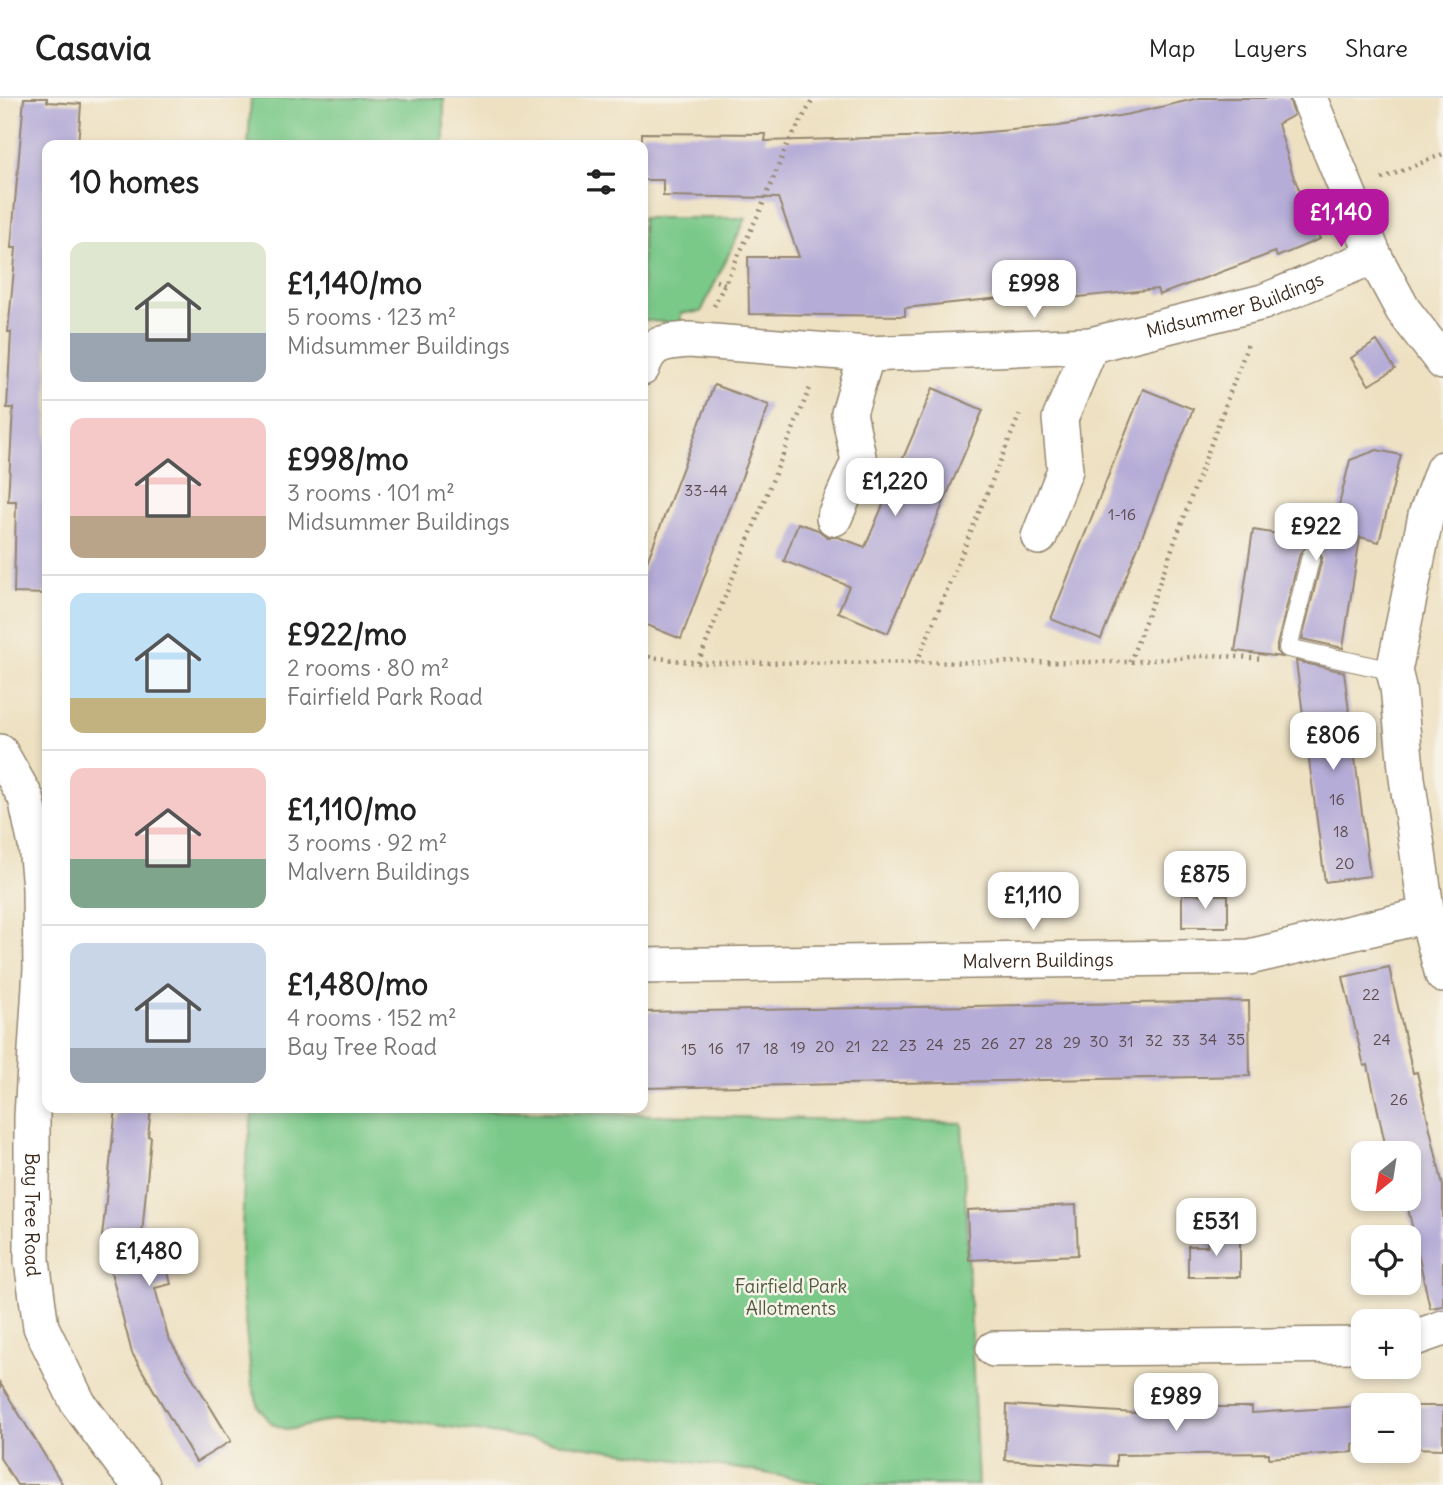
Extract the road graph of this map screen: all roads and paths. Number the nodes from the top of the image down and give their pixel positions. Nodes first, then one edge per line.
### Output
1 (814, 98) edge
2 (1309, 98) edge
3 (1443, 154) edge
4 (1348, 193) junction
5 (1374, 256) junction
6 (716, 281) dead end
7 (725, 284) junction
8 (717, 301) dead end
9 (1263, 302) junction
10 (1091, 345) junction
11 (825, 351) junction
12 (867, 354) junction
13 (648, 355) edge
14 (1443, 362) edge
15 (1022, 411) dead end
16 (1443, 469) edge
17 (834, 518) dead end
18 (1040, 537) dead end
19 (1311, 556) dead end
20 (648, 657) edge
21 (1273, 659) dead end
22 (917, 662) junction
23 (1130, 662) junction
24 (698, 663) junction
25 (1394, 671) junction
26 (0, 752) edge
27 (1427, 915) junction
28 (648, 966) edge
29 (1443, 975) edge
30 (1443, 1328) edge
31 (1421, 1336) edge
32 (1351, 1345) edge
33 (994, 1349) dead end
34 (142, 1485) edge

1 - 7 path
2 - 4 street
3 - 4 path
4 - 5 street
5 - 9 street, Midsummer Buildings
5 - 14 street
6 - 7 path
7 - 8 path
9 - 10 street, Midsummer Buildings
9 - 23 path
10 - 12 street, Midsummer Buildings
10 - 18 street
11 - 12 street, Midsummer Buildings
11 - 13 street, Midsummer Buildings
11 - 24 path
12 - 17 street
15 - 22 path
16 - 25 street
19 - 25 lane
20 - 24 path
21 - 23 path
22 - 23 path
22 - 24 path
25 - 27 street
26 - 34 street, Bay Tree Road
27 - 28 street, Malvern Buildings
27 - 29 street
30 - 31 street
32 - 33 street

